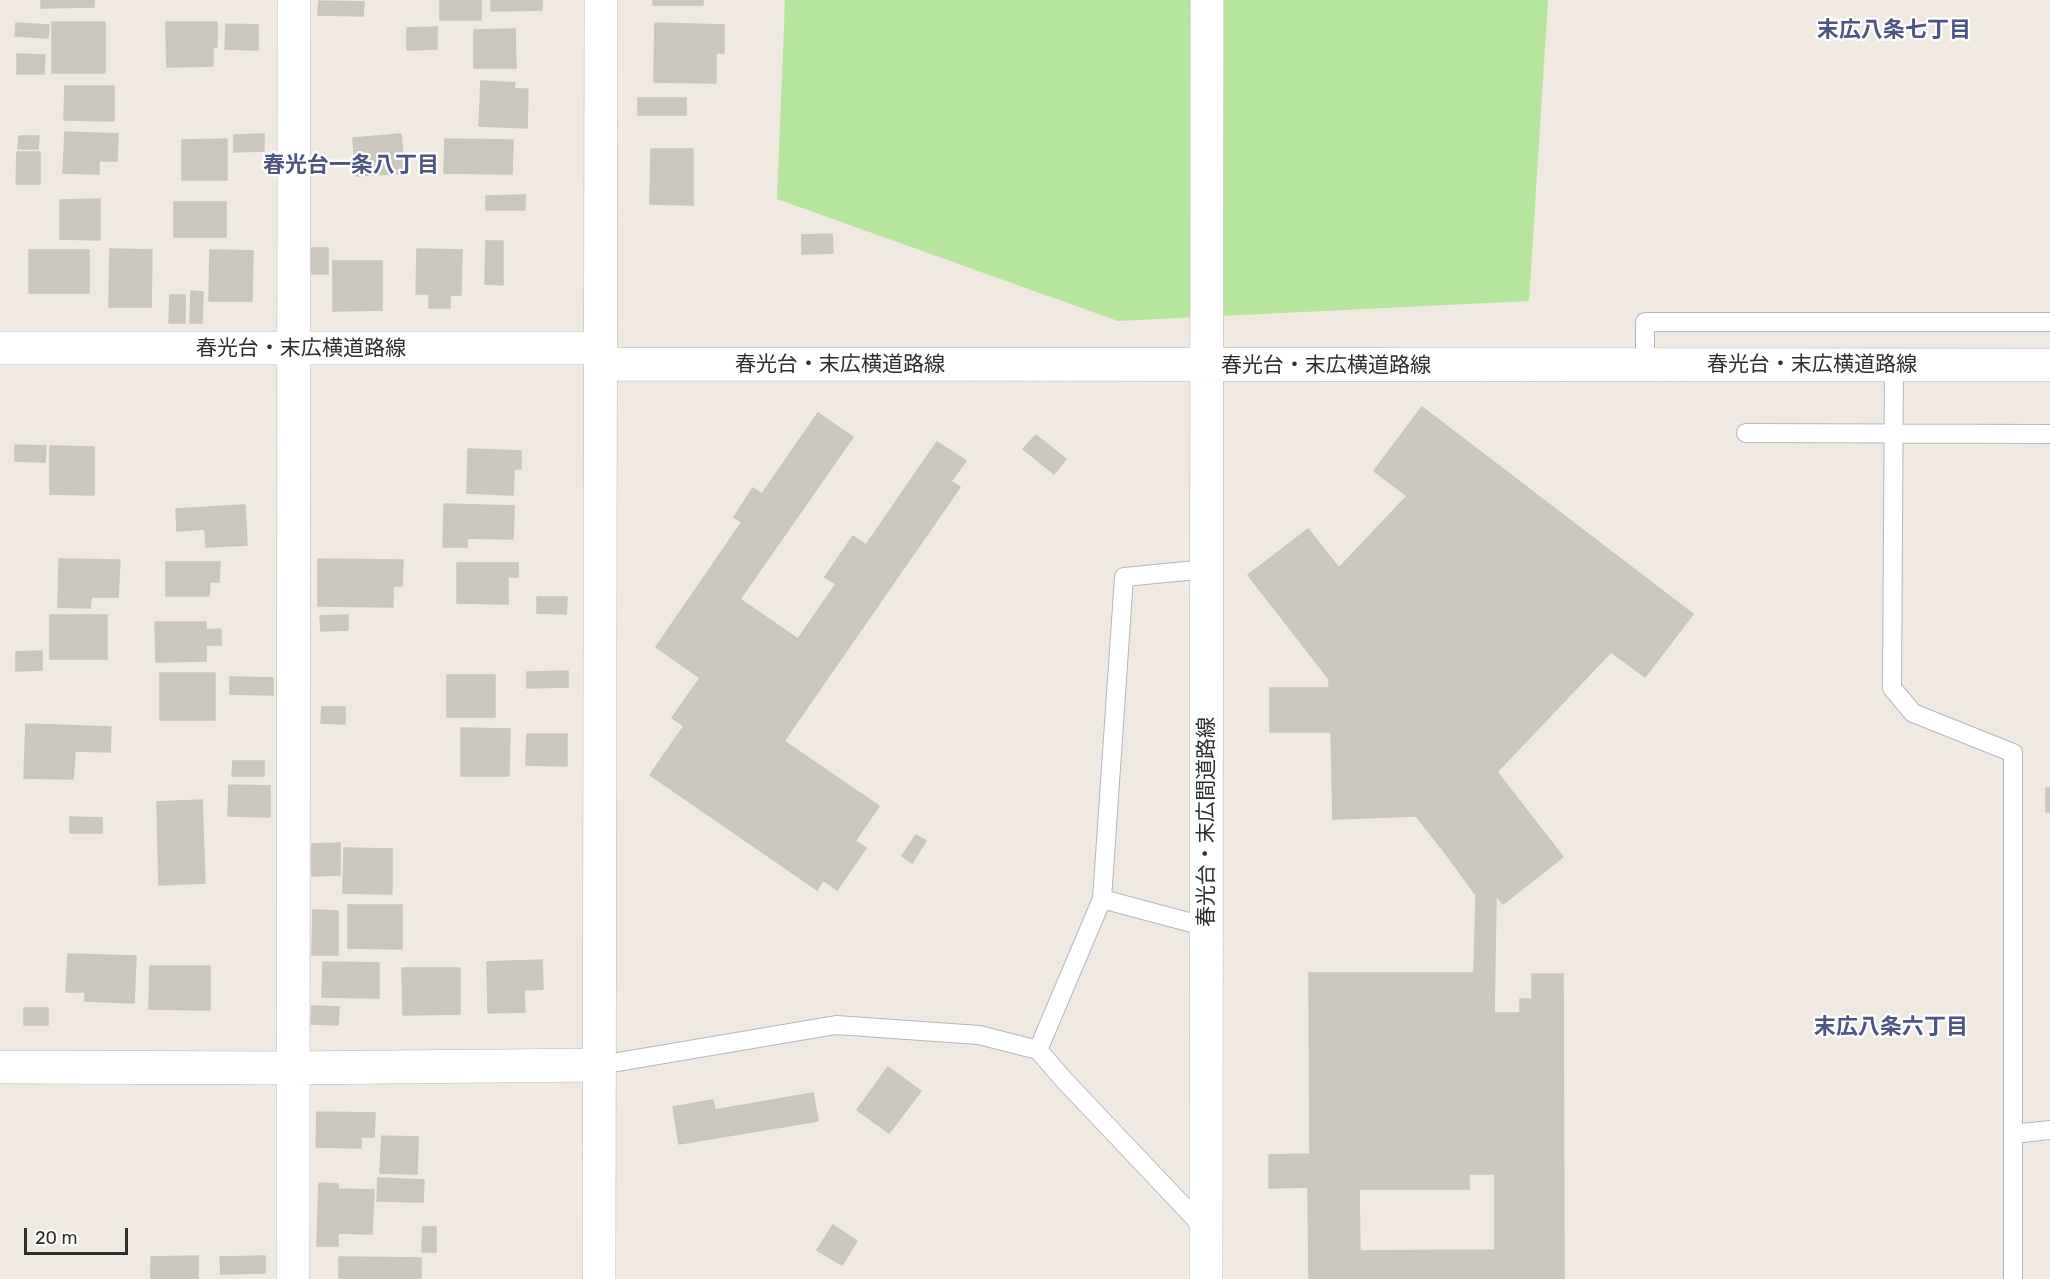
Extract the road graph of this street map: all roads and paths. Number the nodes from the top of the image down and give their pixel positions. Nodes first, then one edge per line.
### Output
1 (294, 0) edge
2 (601, 0) edge
3 (1207, 0) edge
4 (2050, 322) edge
5 (0, 348) edge
6 (294, 349) junction
7 (601, 356) junction
8 (1645, 365) junction
9 (1894, 365) junction
10 (2050, 365) edge
11 (1207, 366) junction
12 (1746, 434) dead end
13 (1894, 434) junction
14 (2050, 434) edge
15 (1207, 569) junction
16 (1102, 899) junction
17 (1207, 927) junction
18 (1038, 1050) junction
19 (600, 1065) junction
20 (0, 1067) edge
21 (292, 1068) junction
22 (2050, 1130) edge
23 (2013, 1134) junction
24 (1206, 1230) junction
25 (293, 1279) edge
26 (599, 1279) edge
27 (1206, 1279) edge
28 (2013, 1279) edge

1 - 6 street
2 - 7 street
3 - 11 street, 春光台・末広間道路線
4 - 8 lane
5 - 6 street, 春光台・末広横道路線
6 - 7 street, 春光台・末広横道路線
6 - 21 street
7 - 11 street, 春光台・末広横道路線
7 - 19 street
8 - 9 street, 春光台・末広横道路線
8 - 11 street, 春光台・末広横道路線
9 - 10 street, 春光台・末広横道路線
9 - 13 lane
11 - 15 street, 春光台・末広間道路線
12 - 13 lane
13 - 14 lane
13 - 23 lane
15 - 16 lane
15 - 17 street, 春光台・末広間道路線
16 - 17 lane
16 - 18 lane
17 - 24 street, 春光台・末広間道路線
18 - 19 lane
18 - 24 lane
19 - 21 street
19 - 26 street
20 - 21 street
21 - 25 street
22 - 23 lane
23 - 28 lane
24 - 27 street, 春光台・末広間道路線

